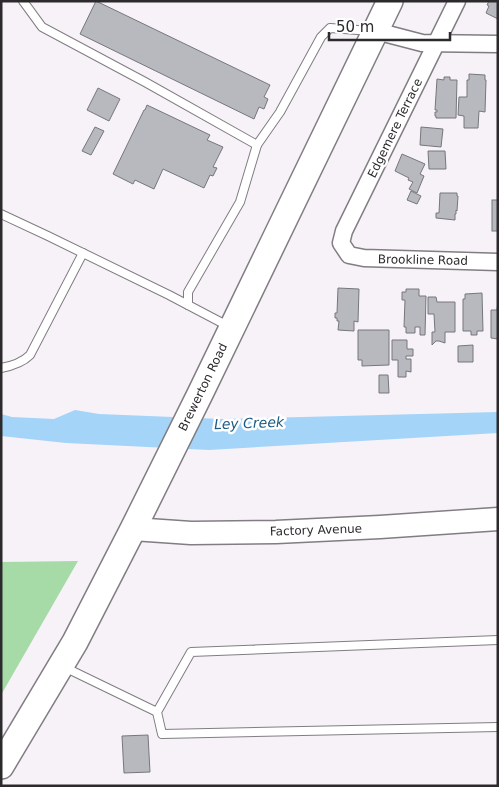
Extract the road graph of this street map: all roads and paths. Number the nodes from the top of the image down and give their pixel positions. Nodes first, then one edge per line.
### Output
1 (23, 1) edge
2 (390, 1) edge
3 (457, 1) edge
4 (376, 31) junction
5 (436, 43) junction
6 (498, 44) edge
7 (257, 145) junction
8 (1, 214) edge
9 (84, 253) junction
10 (349, 255) joint
11 (498, 262) edge
12 (188, 305) junction
13 (232, 328) junction
14 (1, 368) edge
15 (498, 519) edge
16 (133, 529) junction
17 (498, 640) edge
18 (61, 666) junction
19 (157, 712) junction
20 (498, 728) edge
21 (1, 766) edge

1 - 7 lane
2 - 4 main road, Brewerton Road
3 - 5 street, Edgemere Terrace
4 - 5 street
4 - 7 lane
4 - 13 main road, Brewerton Road
5 - 6 street
5 - 10 street, Edgemere Terrace
7 - 12 lane
8 - 9 lane
9 - 12 lane
9 - 14 lane
10 - 11 street, Brookline Road
12 - 13 lane
13 - 16 main road, Brewerton Road
15 - 16 street, Factory Avenue
16 - 18 main road, Brewerton Road
17 - 19 lane
18 - 19 lane
18 - 21 main road, Brewerton Road
19 - 20 lane

